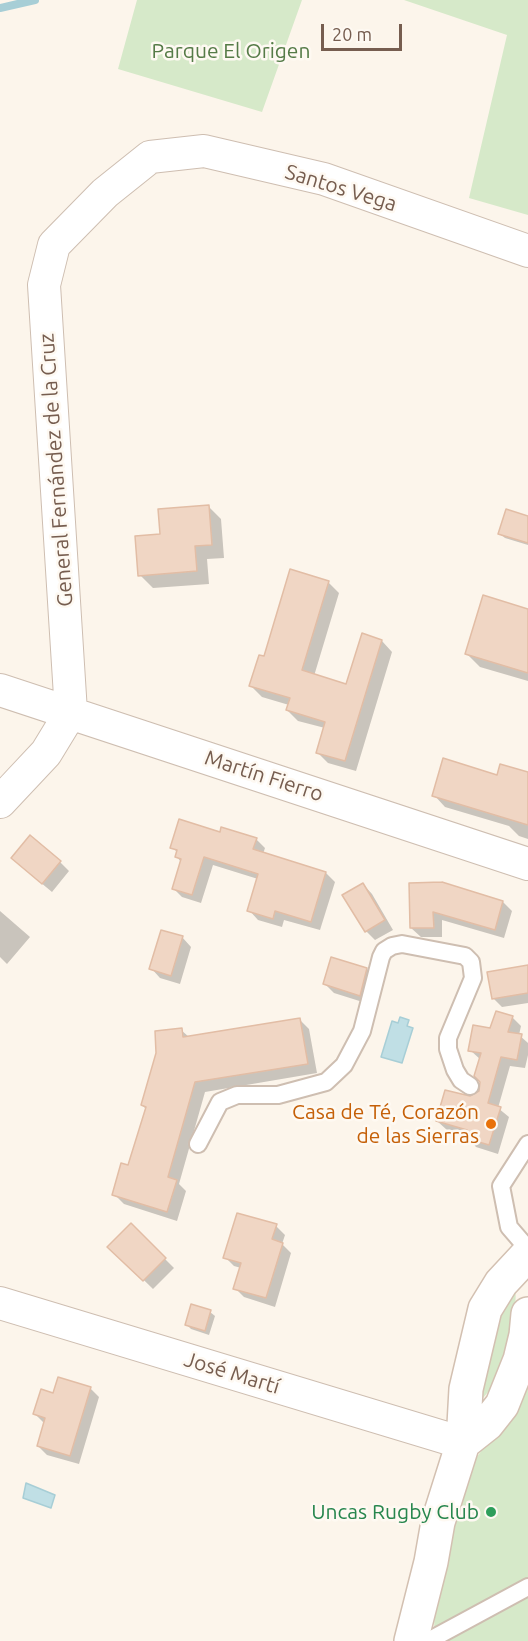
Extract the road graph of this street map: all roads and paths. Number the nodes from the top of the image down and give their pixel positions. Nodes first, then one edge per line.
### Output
1 (150, 157) joint
2 (528, 250) edge
3 (0, 690) edge
4 (71, 712) junction
5 (0, 802) edge
6 (528, 864) edge
7 (470, 1086) dead end
8 (198, 1144) dead end
9 (528, 1144) edge
10 (528, 1249) edge
11 (528, 1254) edge
12 (528, 1267) edge
13 (528, 1281) edge
14 (0, 1304) edge
15 (528, 1314) edge
16 (463, 1443) junction
17 (528, 1587) edge
18 (411, 1641) edge
19 (428, 1641) edge

1 - 2 street, Santos Vega
1 - 4 street, General Fernández de la Cruz
3 - 4 street, Martín Fierro
4 - 5 street
4 - 6 street, Martín Fierro
7 - 8 lane
9 - 10 lane
11 - 16 street
12 - 13 street
14 - 16 street, José Martí
15 - 16 street
16 - 18 street
17 - 19 lane

